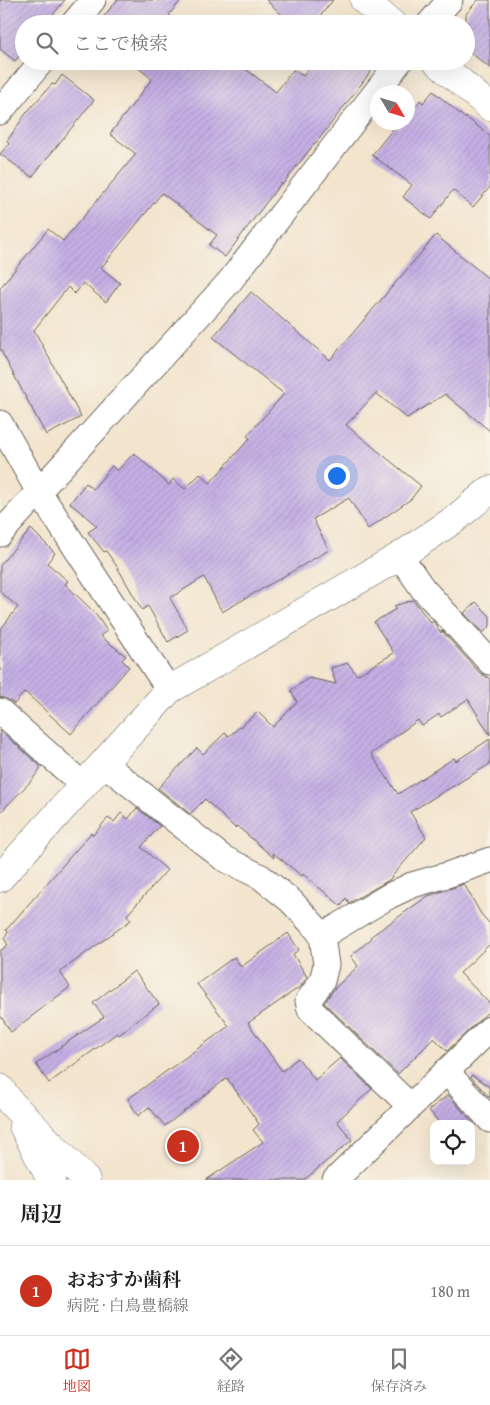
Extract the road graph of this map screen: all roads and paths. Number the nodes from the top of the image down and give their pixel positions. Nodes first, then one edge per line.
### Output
1 (93, 0) edge
2 (364, 0) edge
3 (450, 0) edge
4 (80, 15) edge
5 (382, 15) edge
6 (437, 15) edge
7 (35, 70) edge
8 (393, 70) edge
9 (447, 70) edge
10 (490, 106) edge
11 (0, 112) edge
12 (0, 423) edge
13 (490, 490) edge
14 (39, 492) junction
15 (0, 534) edge
16 (400, 556) junction
17 (490, 662) edge
18 (169, 690) junction
19 (0, 711) edge
20 (103, 764) junction
21 (83, 786) junction
22 (490, 860) edge
23 (0, 878) edge
24 (322, 936) junction
25 (490, 1029) edge
26 (446, 1070) junction
27 (6, 1095) edge
28 (410, 1106) junction
29 (490, 1120) edge
30 (51, 1180) edge
31 (86, 1180) edge
32 (335, 1180) edge

1 - 4 street
2 - 5 street
3 - 6 street
7 - 11 street
8 - 14 street
9 - 10 street
12 - 14 street
13 - 16 street
14 - 15 street
14 - 18 street
16 - 17 street
16 - 18 street
18 - 20 street
19 - 21 street
20 - 21 street
20 - 24 street
21 - 23 street
22 - 24 street
24 - 28 street
25 - 26 street
26 - 28 street
26 - 29 street
27 - 30 street
27 - 31 street
28 - 32 street

